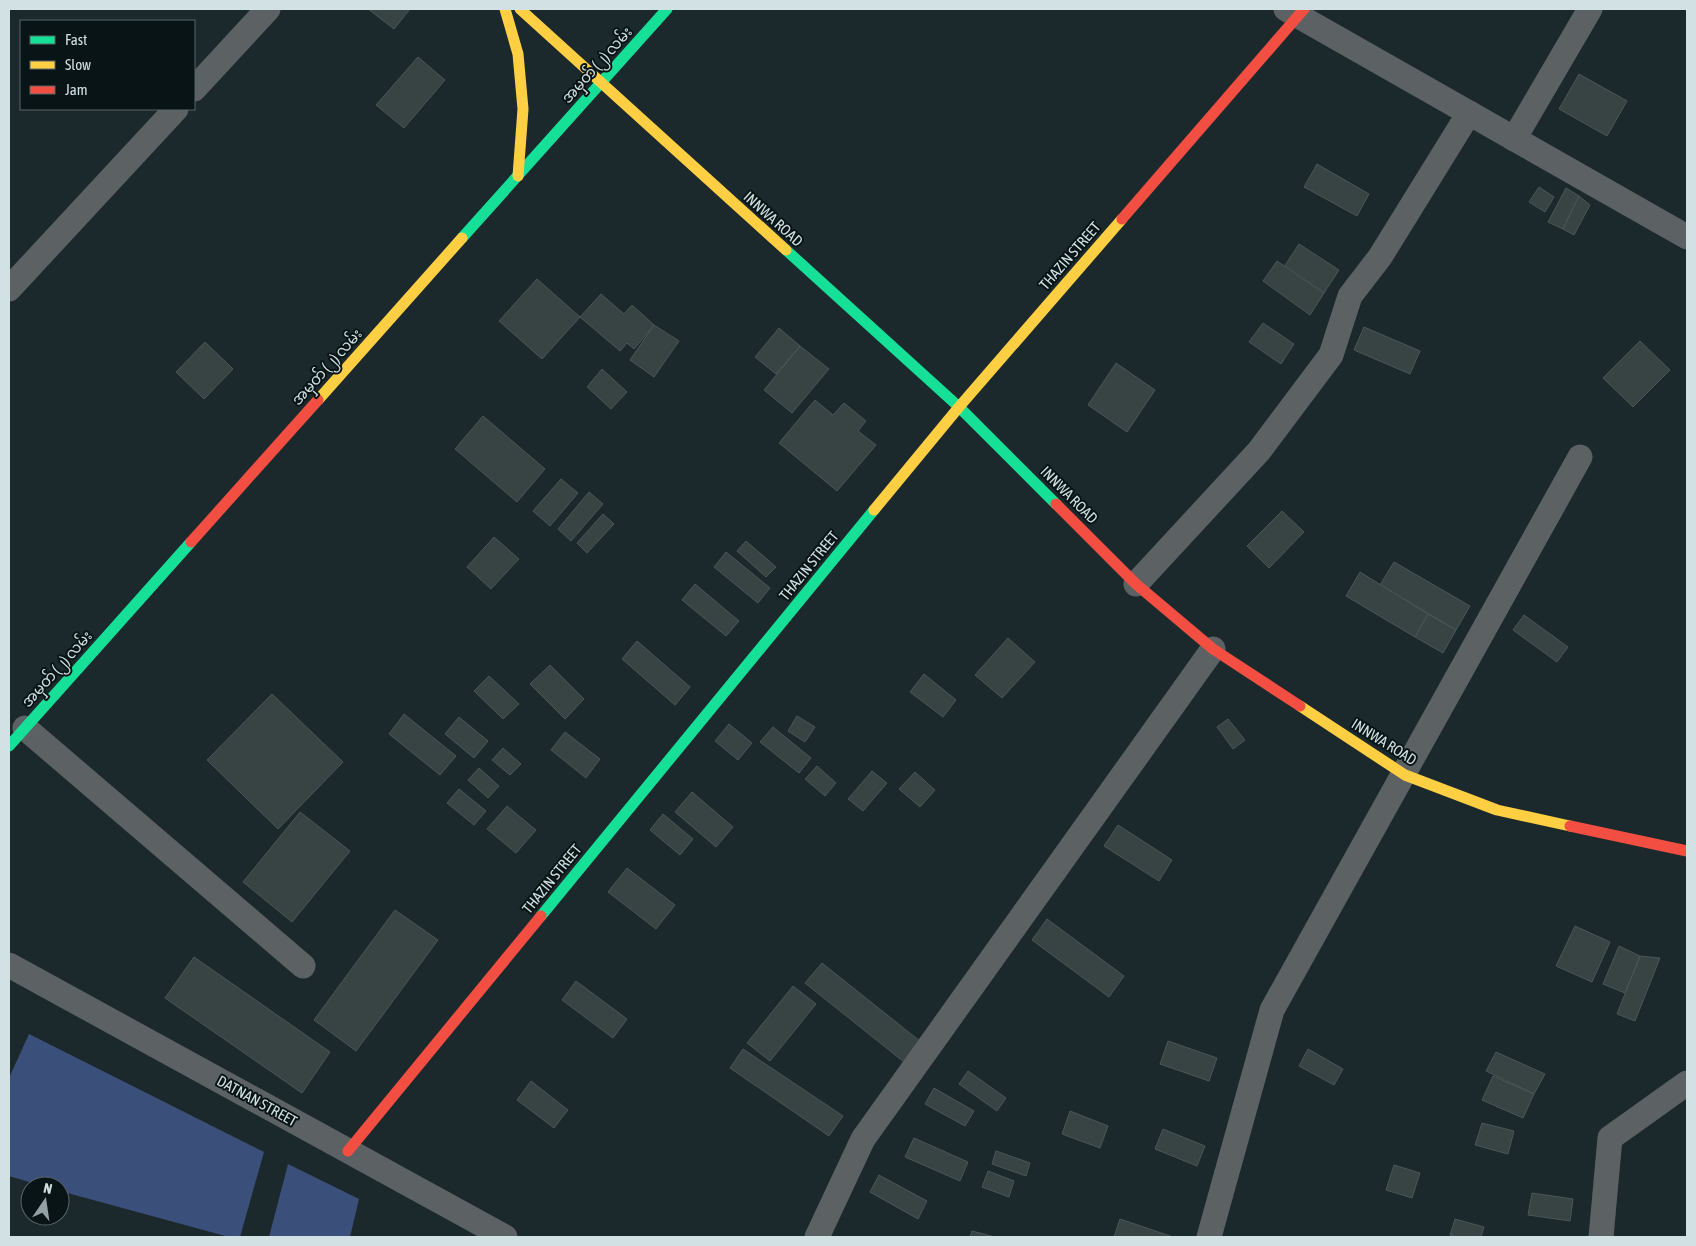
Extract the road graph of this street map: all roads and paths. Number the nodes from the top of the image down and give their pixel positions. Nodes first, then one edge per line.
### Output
1 (268, 9) edge
2 (505, 9) edge
3 (520, 9) edge
4 (667, 9) edge
5 (1590, 9) edge
6 (1296, 11) edge
7 (601, 84) junction
8 (195, 88) edge
9 (175, 110) edge
10 (1469, 113) junction
11 (1514, 139) junction
12 (518, 176) junction
13 (1687, 238) edge
14 (9, 289) edge
15 (960, 407) junction
16 (1580, 457) dead end
17 (1136, 584) junction
18 (1212, 649) junction
19 (25, 728) junction
20 (9, 746) edge
21 (1405, 775) junction
22 (1687, 852) edge
23 (9, 965) edge
24 (303, 966) dead end
25 (1687, 1083) edge
26 (348, 1151) junction
27 (505, 1237) edge
28 (817, 1237) edge
29 (1209, 1237) edge
30 (1600, 1237) edge

1 - 8 street
2 - 12 street
3 - 7 street, INNWA ROAD
4 - 7 street, အမှတ် (၂) လမ်း
5 - 11 street
6 - 10 street
6 - 15 street, THAZIN STREET
7 - 12 street, အမှတ် (၂) လမ်း
7 - 15 street, INNWA ROAD
9 - 14 street
10 - 11 street
10 - 17 street
11 - 13 street
12 - 19 street, အမှတ် (၂) လမ်း
15 - 17 street, INNWA ROAD
15 - 26 street, THAZIN STREET
16 - 21 street
17 - 18 street, INNWA ROAD
18 - 21 street, INNWA ROAD
18 - 28 street
19 - 20 street, အမှတ် (၂) လမ်း
19 - 24 street
21 - 22 street, INNWA ROAD
21 - 29 street
23 - 26 street, DATNAN STREET
25 - 30 street
26 - 27 street, DATNAN STREET

